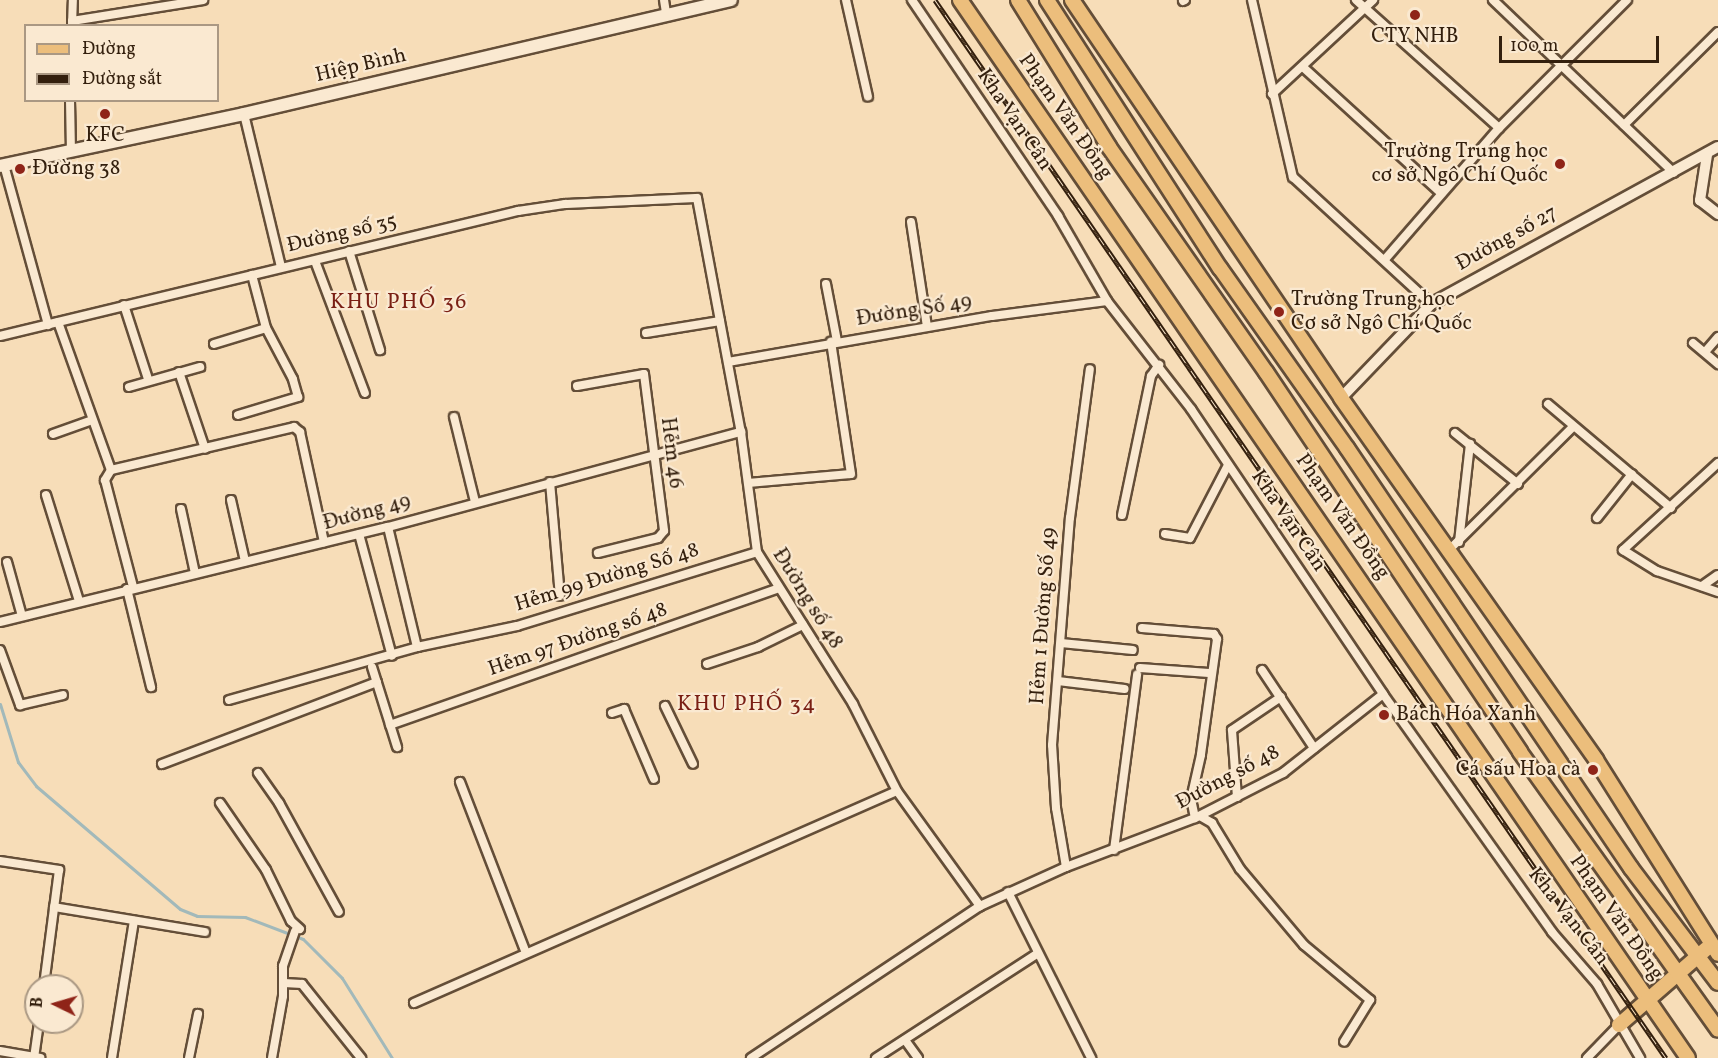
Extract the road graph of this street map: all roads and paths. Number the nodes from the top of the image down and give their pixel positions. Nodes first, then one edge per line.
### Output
1 (73, 0) edge
2 (203, 0) edge
3 (731, 0) edge
4 (846, 0) edge
5 (912, 0) edge
6 (960, 0) edge
7 (1018, 0) edge
8 (1047, 0) edge
9 (1072, 0) edge
10 (1252, 0) edge
11 (1356, 0) edge
12 (1373, 0) edge
13 (1493, 0) edge
14 (1624, 1) edge
15 (665, 6) edge
16 (1364, 8) junction
17 (72, 23) edge
18 (1718, 33) edge
19 (1562, 64) junction
20 (1304, 68) junction
21 (1272, 94) junction
22 (868, 97) dead end
23 (70, 102) edge
24 (244, 114) junction
25 (1624, 125) junction
26 (1499, 128) junction
27 (1718, 147) edge
28 (71, 150) junction
29 (1707, 155) junction
30 (2, 165) edge
31 (1674, 173) junction
32 (1440, 192) junction
33 (697, 198) joint
34 (1718, 214) edge
35 (911, 222) dead end
36 (349, 251) junction
37 (1386, 258) junction
38 (315, 261) junction
39 (281, 267) junction
40 (252, 275) junction
41 (826, 284) dead end
42 (1107, 301) junction
43 (1431, 304) junction
44 (124, 305) junction
45 (720, 321) junction
46 (58, 322) junction
47 (48, 325) junction
48 (927, 327) junction
49 (266, 328) junction
50 (646, 333) dead end
51 (0, 336) edge
52 (1718, 337) edge
53 (834, 342) junction
54 (1692, 343) dead end
55 (214, 344) dead end
56 (380, 350) dead end
57 (1705, 352) junction
58 (728, 362) junction
59 (1718, 364) edge
60 (1159, 365) junction
61 (200, 367) dead end
62 (1090, 369) dead end
63 (179, 372) junction
64 (148, 379) junction
65 (577, 386) dead end
66 (129, 387) dead end
67 (365, 393) dead end
68 (1341, 398) junction
69 (1548, 404) dead end
70 (238, 415) dead end
71 (454, 417) dead end
72 (92, 420) junction
73 (1573, 427) junction
74 (741, 432) junction
75 (1455, 433) dead end
76 (53, 434) dead end
77 (1470, 444) junction
78 (205, 449) junction
79 (652, 456) junction
80 (1718, 464) edge
81 (1228, 465) junction
82 (111, 470) junction
83 (1632, 474) junction
84 (550, 482) junction
85 (748, 483) junction
86 (1518, 484) junction
87 (46, 495) dead end
88 (231, 500) dead end
89 (475, 502) junction
90 (1671, 507) junction
91 (181, 509) dead end
92 (1122, 515) dead end
93 (1597, 519) dead end
94 (388, 527) junction
95 (359, 534) junction
96 (1165, 534) dead end
97 (324, 542) junction
98 (1454, 546) junction
99 (757, 552) junction
100 (598, 553) dead end
101 (245, 561) junction
102 (6, 562) dead end
103 (195, 573) junction
104 (1718, 575) edge
105 (1702, 586) junction
106 (130, 588) junction
107 (778, 588) junction
108 (1718, 592) edge
109 (560, 596) dead end
110 (79, 601) junction
111 (22, 616) junction
112 (0, 622) edge
113 (803, 625) junction
114 (1142, 628) dead end
115 (1061, 643) junction
116 (417, 647) junction
117 (0, 650) edge
118 (1133, 650) dead end
119 (392, 656) junction
120 (707, 664) dead end
121 (372, 667) dead end
122 (1262, 670) dead end
123 (1209, 673) junction
124 (1058, 681) junction
125 (377, 682) junction
126 (151, 687) dead end
127 (1125, 689) dead end
128 (1383, 694) junction
129 (63, 695) dead end
130 (1281, 697) junction
131 (229, 700) dead end
132 (665, 706) dead end
133 (612, 713) dead end
134 (390, 725) junction
135 (397, 747) dead end
136 (1314, 748) junction
137 (162, 764) dead end
138 (693, 764) dead end
139 (258, 773) dead end
140 (654, 779) dead end
141 (460, 782) dead end
142 (897, 791) junction
143 (1237, 797) junction
144 (220, 803) dead end
145 (1198, 817) junction
146 (1114, 850) junction
147 (0, 861) edge
148 (1066, 867) junction
149 (1008, 892) junction
150 (980, 906) junction
151 (54, 907) junction
152 (339, 912) dead end
153 (134, 921) junction
154 (205, 932) dead end
155 (1716, 945) edge
156 (526, 953) junction
157 (1038, 953) junction
158 (1698, 957) junction
159 (46, 974) edge
160 (1678, 975) junction
161 (284, 983) junction
162 (1718, 983) edge
163 (1649, 1002) junction
164 (414, 1003) dead end
165 (198, 1014) dead end
166 (1619, 1025) junction
167 (1718, 1030) edge
168 (38, 1034) edge
169 (905, 1040) junction
170 (1344, 1042) dead end
171 (0, 1051) edge
172 (36, 1058) edge
173 (112, 1058) edge
174 (189, 1058) edge
175 (272, 1058) edge
176 (361, 1058) edge
177 (751, 1058) edge
178 (876, 1058) edge
179 (918, 1058) edge
180 (1091, 1058) edge
181 (1587, 1058) edge
182 (1640, 1058) edge
183 (1688, 1058) edge

1 - 17 street
2 - 17 street
3 - 15 main road, Hiệp Bình
4 - 22 street
5 - 42 street, Kha Vạn Cân
6 - 163 main road, Phạm Văn Đồng
7 - 160 main road, Phạm Văn Đồng
8 - 158 main road, Phạm Văn Đồng
9 - 68 main road
10 - 21 street
11 - 16 street
12 - 16 street
13 - 19 street
14 - 19 street
15 - 24 main road, Hiệp Bình
16 - 20 street
16 - 26 street
18 - 25 street
19 - 25 street
19 - 26 street
20 - 21 street
20 - 32 street
21 - 37 street
23 - 28 street
24 - 28 main road, Hiệp Bình
24 - 39 street
25 - 31 street
26 - 32 street
27 - 29 street, Đường số 27
28 - 30 main road, Hiệp Bình
29 - 31 street, Đường số 27
29 - 34 street
30 - 47 street
31 - 43 street, Đường số 27
32 - 37 street
33 - 36 street, Đường số 35
33 - 45 street, Đường số 48
35 - 48 street
36 - 38 street, Đường số 35
36 - 56 street
37 - 43 street
38 - 39 street, Đường số 35
38 - 67 street
39 - 40 street, Đường số 35
40 - 44 street, Đường số 35
40 - 49 street
41 - 53 street
42 - 48 street, Đường Số 49
42 - 60 street, Kha Vạn Cân
43 - 68 street, Đường số 27
44 - 46 street, Đường số 35
44 - 64 street
45 - 50 street
45 - 58 street, Đường số 48
46 - 47 street, Đường số 35
46 - 72 street
47 - 51 street, Đường số 35
48 - 53 street, Đường Số 49
49 - 55 street
49 - 70 street
52 - 57 street
53 - 58 street, Đường Số 49
53 - 85 street
54 - 57 street
57 - 59 street
58 - 74 street, Đường số 48
60 - 81 street, Kha Vạn Cân
60 - 92 street
61 - 63 street
62 - 115 street, Hẻm 1 Đường Số 49
63 - 64 street
63 - 78 street
64 - 66 street
65 - 79 street, Hẻm 46
68 - 98 main road
69 - 73 street
71 - 89 street
72 - 76 street
72 - 82 street
73 - 83 street
73 - 86 street
74 - 79 street, Đường 49
74 - 85 street, Đường số 48
75 - 77 street
77 - 86 street
77 - 98 street
78 - 82 street
78 - 97 street
79 - 84 street, Đường 49
79 - 100 street, Hẻm 46
80 - 90 street
81 - 96 street
81 - 128 street, Kha Vạn Cân
82 - 106 street
83 - 90 street
83 - 93 street
84 - 89 street, Đường 49
84 - 109 street
85 - 99 street, Đường số 48
86 - 98 street
87 - 110 street
88 - 101 street
89 - 94 street, Đường 49
90 - 105 street
91 - 103 street
94 - 95 street, Đường 49
94 - 116 street
95 - 97 street, Đường 49
95 - 119 street
97 - 101 street, Đường 49
98 - 155 main road
99 - 107 street, Đường số 48
99 - 116 street, Hẻm 99 Đường Số 48
101 - 103 street, Đường 49
102 - 111 street
103 - 106 street, Đường 49
104 - 105 street
105 - 108 street
106 - 110 street, Đường 49
106 - 126 street
107 - 113 street, Đường số 48
107 - 134 street, Hẻm 97 Đường số 48
110 - 111 street, Đường 49
111 - 112 street, Đường 49
113 - 120 street
113 - 142 street, Đường số 48
114 - 123 street
115 - 118 street
115 - 124 street, Hẻm 1 Đường Số 49
116 - 119 street, Hẻm 99 Đường Số 48
117 - 129 street
119 - 131 street, Hẻm 99 Đường Số 48
121 - 125 street
122 - 130 street
123 - 145 street
123 - 146 street
124 - 127 street
124 - 148 street, Hẻm 1 Đường Số 49
125 - 134 street
125 - 137 street
128 - 136 street, Đường số 48
128 - 166 street, Kha Vạn Cân
130 - 136 street
130 - 143 street
132 - 138 street
133 - 140 street
134 - 135 street
136 - 143 street, Đường số 48
139 - 152 street
141 - 156 street
142 - 150 street, Đường số 48
142 - 156 street
143 - 145 street, Đường số 48
144 - 161 street
145 - 146 street, Đường số 48
145 - 170 street
146 - 148 street, Đường số 48
147 - 151 street
148 - 149 street, Đường số 48
149 - 150 street, Đường số 48
149 - 157 street
150 - 177 street, Đường số 48
151 - 153 street
151 - 159 street
153 - 154 street
153 - 173 street
155 - 158 main road
156 - 164 street
157 - 169 street
157 - 180 street
158 - 160 main road
158 - 162 main road, Phạm Văn Đồng
160 - 163 main road
160 - 167 main road, Phạm Văn Đồng
161 - 175 street
161 - 176 street
163 - 166 main road
163 - 183 main road, Phạm Văn Đồng
165 - 174 street
166 - 181 street
166 - 182 street, Kha Vạn Cân
168 - 172 street
169 - 178 street
169 - 179 street
171 - 172 street

